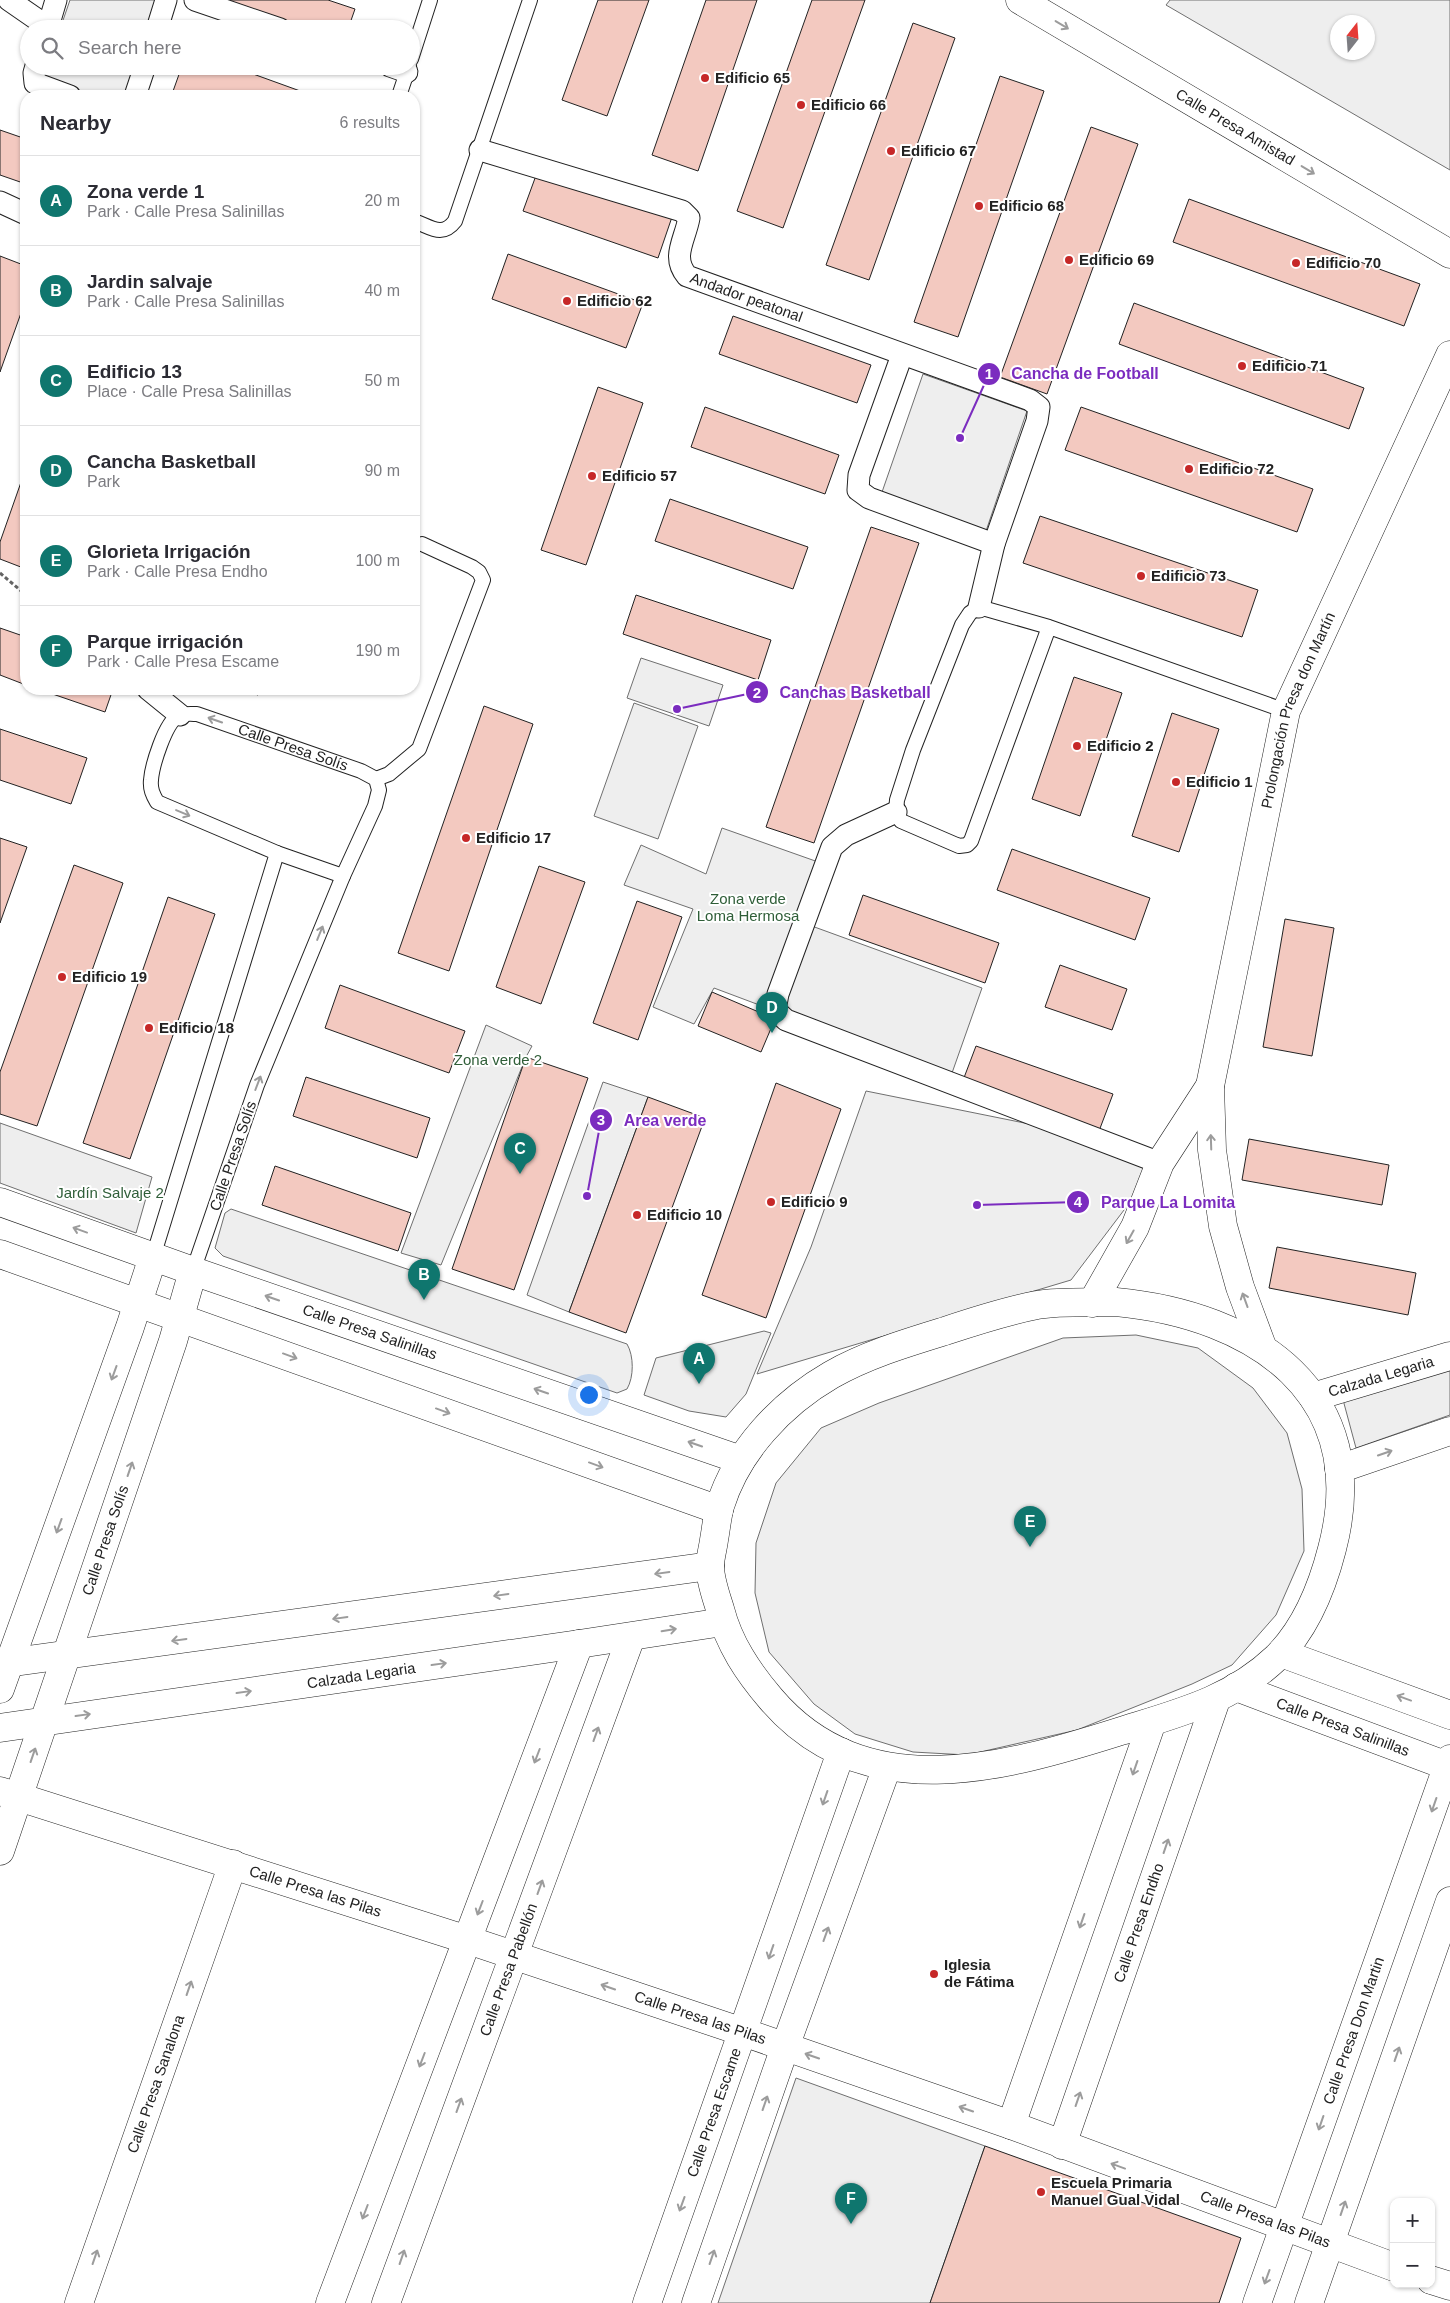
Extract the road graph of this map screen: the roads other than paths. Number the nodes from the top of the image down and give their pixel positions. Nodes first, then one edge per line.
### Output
1 (9, 0) edge
2 (56, 0) edge
3 (166, 0) edge
4 (195, 0) edge
5 (430, 0) edge
6 (530, 0) edge
7 (1020, 0) edge
8 (36, 20) edge
9 (50, 20) edge
10 (160, 20) edge
11 (254, 20) edge
12 (420, 25) edge
13 (34, 75) edge
14 (142, 75) edge
15 (402, 75) edge
16 (54, 90) edge
17 (137, 90) edge
18 (400, 90) edge
19 (480, 150) junction
20 (0, 202) edge
21 (20, 211) edge
22 (420, 223) edge
23 (1450, 254) edge
24 (902, 355) junction
25 (1450, 355) edge
26 (422, 544) dead end
27 (994, 544) junction
28 (979, 607) junction
29 (1049, 628) junction
30 (156, 695) edge
31 (1286, 711) junction
32 (180, 714) junction
33 (376, 779) junction
34 (896, 812) junction
35 (277, 853) junction
36 (343, 876) junction
37 (1210, 1086) junction
38 (1160, 1163) junction
39 (0, 1202) edge
40 (0, 1254) edge
41 (153, 1257) junction
42 (193, 1271) junction
43 (139, 1303) junction
44 (1092, 1303) junction
45 (180, 1318) junction
46 (1262, 1346) junction
47 (1450, 1356) edge
48 (1313, 1397) junction
49 (1450, 1431) edge
50 (741, 1460) junction
51 (1339, 1469) junction
52 (719, 1510) junction
53 (710, 1566) junction
54 (723, 1622) junction
55 (631, 1636) junction
56 (579, 1644) junction
57 (1281, 1653) junction
58 (67, 1656) junction
59 (5, 1663) edge
60 (0, 1688) edge
61 (1226, 1694) junction
62 (1450, 1714) edge
63 (45, 1721) junction
64 (1152, 1722) junction
65 (0, 1728) edge
66 (841, 1752) junction
67 (1449, 1764) edge
68 (887, 1767) junction
69 (9, 1793) edge
70 (0, 1851) edge
71 (232, 1864) junction
72 (1450, 1901) edge
73 (468, 1940) junction
74 (515, 1955) junction
75 (743, 2032) junction
76 (785, 2046) junction
77 (1011, 2124) junction
78 (1062, 2145) junction
79 (1284, 2227) junction
80 (1330, 2245) junction
81 (1390, 2266) edge
82 (1435, 2281) edge
83 (1450, 2286) edge
84 (79, 2303) edge
85 (330, 2303) edge
86 (386, 2303) edge
87 (646, 2303) edge
88 (696, 2303) edge
89 (1257, 2303) edge
90 (1309, 2303) edge

1 - 8 street
2 - 9 street
3 - 10 street
4 - 11 street
5 - 12 lane
6 - 19 lane
7 -> 23 street, Calle Presa Amistad
13 - 16 street
14 - 17 street
15 - 18 lane
19 - 22 lane
19 - 24 street, Andador peatonal
20 - 21 street
24 - 27 street
24 - 27 street, Andador peatonal
25 - 31 street, Prolongación Presa don Martín
26 - 33 lane
27 - 28 street, Andador peatonal
28 - 29 lane
28 - 34 lane
29 - 31 lane
29 - 34 lane
30 - 32 street
31 - 37 street, Prolongación Presa don Martín
33 -> 32 lane, Calle Presa Solís
32 -> 35 lane
33 - 36 lane, Calle Presa Solís
34 - 38 street
35 - 36 lane
35 - 41 lane
42 -> 36 lane, Calle Presa Solís
37 - 38 street, Prolongación Presa don Martín
46 -> 37 street, Prolongación Presa don Martín
38 -> 44 street, Prolongación Presa don Martín
41 -> 39 street, Calle Presa Salinillas
40 - 43 street
41 - 42 street, Calle Presa Salinillas
41 - 43 street
42 - 45 street, Calle Presa Solís
50 -> 42 street, Calle Presa Salinillas
43 - 45 street
43 -> 59 street
44 - 46 street
44 - 50 street
45 -> 52 street
58 -> 45 street, Calle Presa Solís
46 - 48 street
47 - 48 street, Calzada Legaria
48 - 51 street
51 -> 49 street
50 - 52 street
51 - 57 street
52 - 53 street
53 - 54 street
53 -> 58 street
55 -> 54 street, Calzada Legaria
54 - 66 street
55 - 56 street, Calzada Legaria
74 -> 55 street, Calle Presa Pabellón
63 -> 56 street, Calzada Legaria
56 -> 73 street
57 - 61 street
62 -> 57 street
58 - 59 street
58 - 63 street, Calle Presa Solís
59 - 60 street
61 - 64 street
61 - 67 street, Calle Presa Salinillas
78 -> 61 street, Calle Presa Endho
63 - 65 street, Calzada Legaria
69 -> 63 street, Calle Presa Solís
64 - 68 street
64 -> 77 street
66 - 68 street
66 -> 75 street, Calle Presa Escame
67 -> 79 street, Calle Presa Don Martin
76 -> 68 street
69 - 70 street, Calle Presa Solís
69 - 71 street, Calle Presa las Pilas
71 - 73 street, Calle Presa las Pilas
84 -> 71 street, Calle Presa Sanalona
80 -> 72 street
73 - 74 street, Calle Presa las Pilas
73 -> 85 street
75 -> 74 street, Calle Presa las Pilas
86 -> 74 street, Calle Presa Pabellón
75 - 76 street, Calle Presa las Pilas
75 -> 87 street, Calle Presa Escame
77 -> 76 street, Calle Presa las Pilas
88 -> 76 street
77 - 78 street, Calle Presa las Pilas
79 -> 78 street, Calle Presa las Pilas
79 - 80 street, Calle Presa las Pilas
79 -> 89 street, Calle Presa Don Martin
80 - 81 street, Calle Presa las Pilas
80 - 90 street
82 - 83 street

